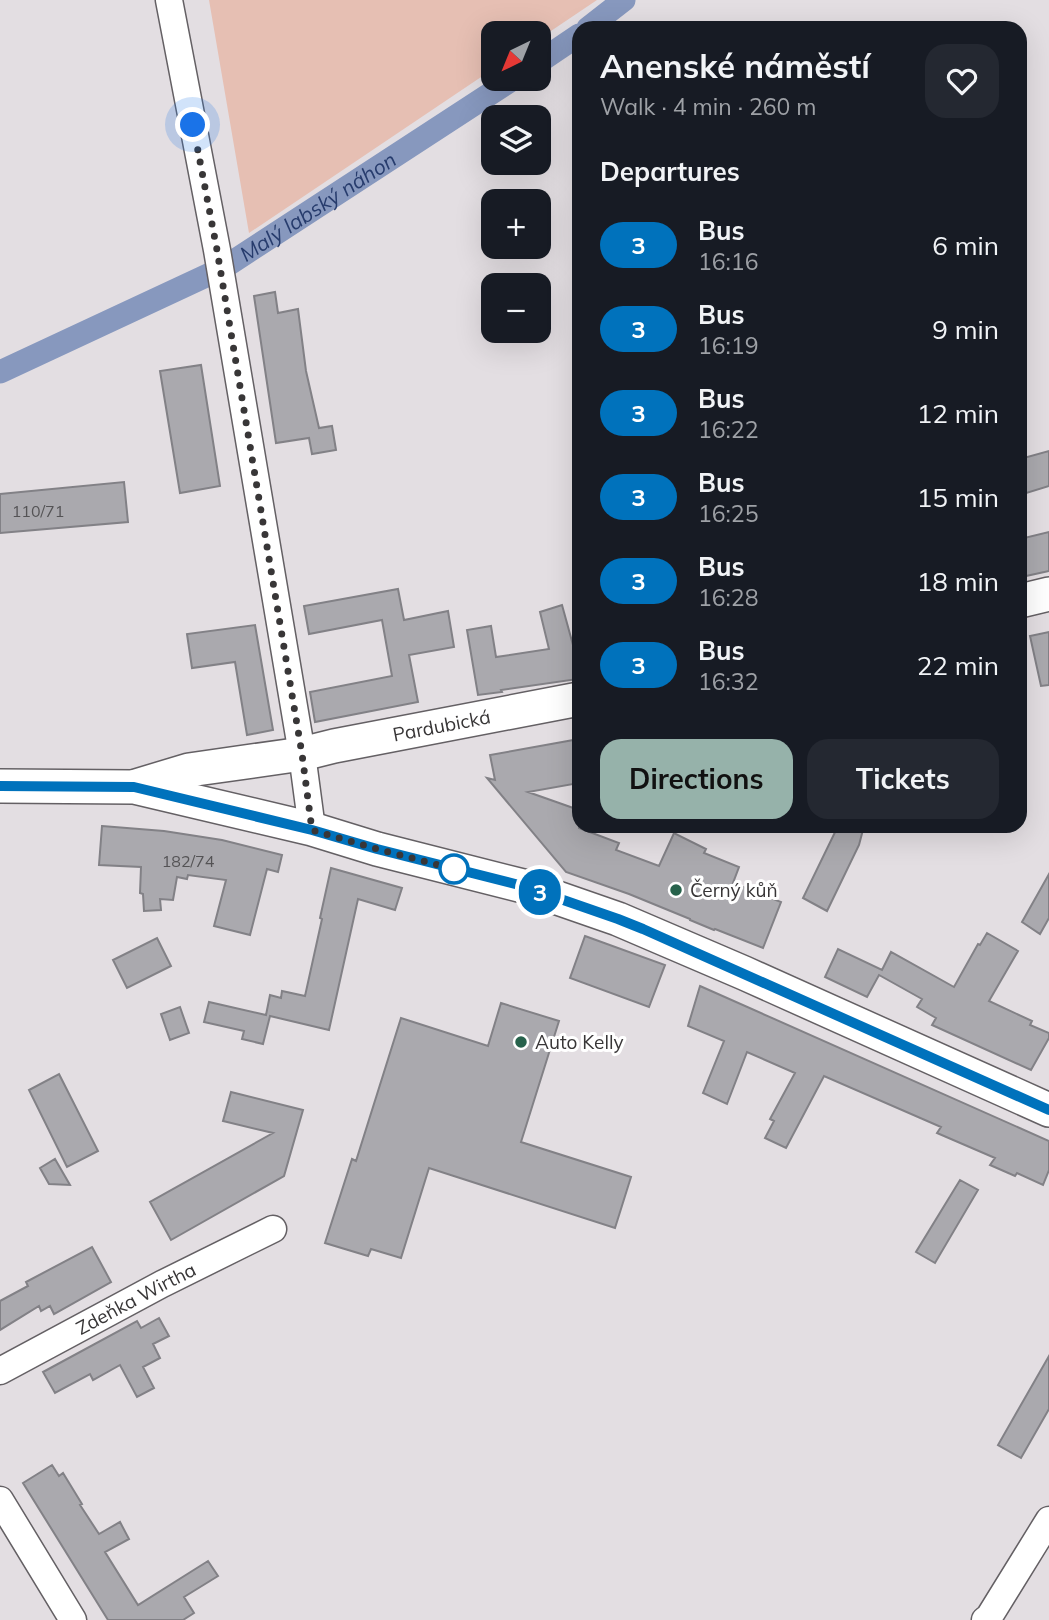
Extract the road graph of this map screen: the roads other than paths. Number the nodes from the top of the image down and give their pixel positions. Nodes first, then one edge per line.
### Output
1 (169, 0) edge
2 (1049, 594) edge
3 (1027, 599) edge
4 (572, 700) edge
5 (302, 754) junction
6 (0, 786) edge
7 (134, 787) junction
8 (312, 830) junction
9 (1049, 1110) edge
10 (274, 1228) dead end
11 (0, 1371) edge
12 (0, 1500) edge
13 (1049, 1520) edge
14 (991, 1619) edge
15 (73, 1620) edge

1 - 5 street
2 - 3 street
4 - 5 street, Pardubická
5 - 7 street, Pardubická
5 - 8 street
6 - 7 street
7 - 8 street
8 - 9 street
10 - 11 street, Zdeňka Wirtha
12 - 15 street
13 - 14 street

